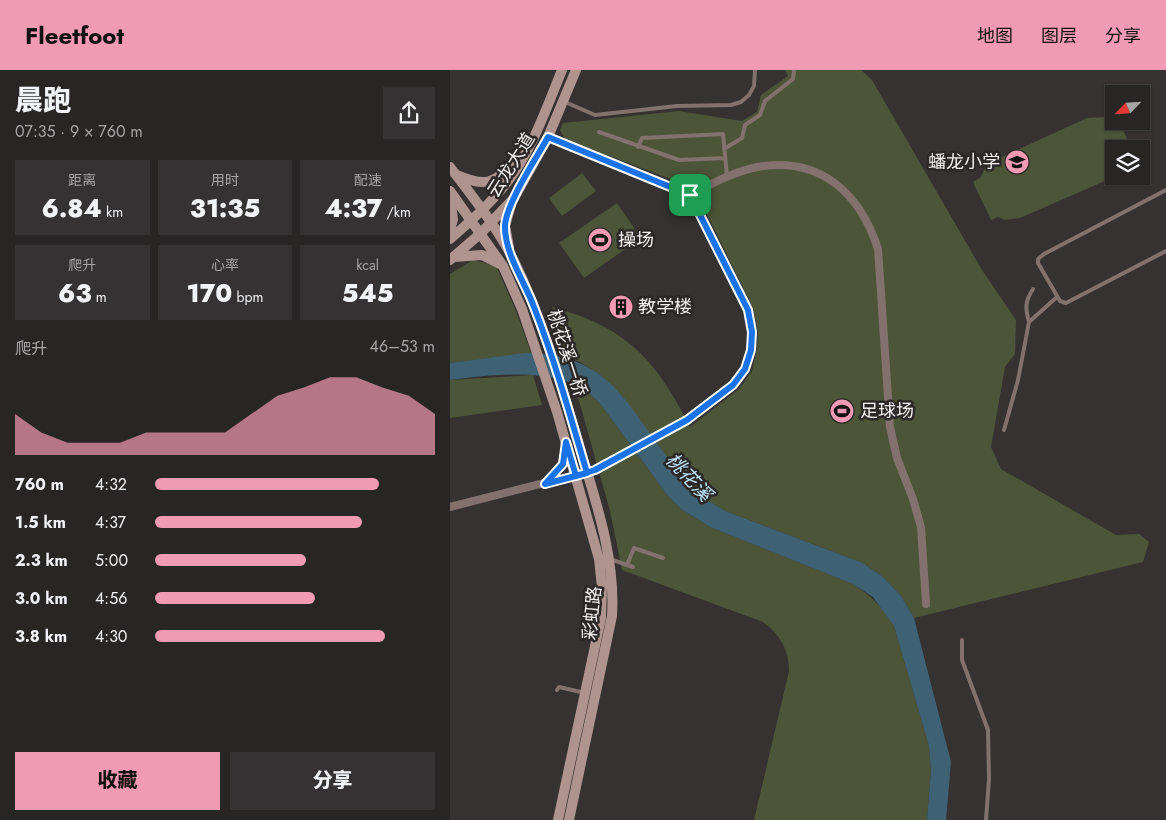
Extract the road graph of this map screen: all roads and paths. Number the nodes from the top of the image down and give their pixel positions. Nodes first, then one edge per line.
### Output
1 (562, 70) edge
2 (576, 70) edge
3 (755, 70) edge
4 (794, 70) edge
5 (563, 101) junction
6 (599, 132) dead end
7 (548, 137) junction
8 (638, 147) junction
9 (724, 150) junction
10 (525, 152) junction
11 (725, 158) junction
12 (453, 171) edge
13 (727, 176) junction
14 (1166, 190) edge
15 (450, 191) edge
16 (450, 195) edge
17 (690, 195) junction
18 (514, 198) junction
19 (483, 211) junction
20 (472, 220) junction
21 (491, 223) junction
22 (450, 229) edge
23 (481, 232) junction
24 (450, 239) edge
25 (1166, 251) edge
26 (452, 258) edge
27 (514, 260) junction
28 (502, 266) junction
29 (1033, 289) dead end
30 (1057, 297) junction
31 (1029, 322) junction
32 (569, 411) joint
33 (557, 412) joint
34 (1004, 430) dead end
35 (566, 442) junction
36 (591, 472) junction
37 (576, 476) junction
38 (545, 484) junction
39 (450, 508) edge
40 (663, 558) dead end
41 (610, 559) junction
42 (627, 565) junction
43 (633, 567) dead end
44 (926, 604) dead end
45 (962, 640) dead end
46 (557, 690) dead end
47 (584, 693) junction
48 (558, 820) edge
49 (569, 820) edge
50 (986, 820) edge

1 - 10 main road, 云龙大道
2 - 5 main road, 云龙大道
3 - 5 lane
4 - 9 lane
5 - 7 main road, 云龙大道
6 - 8 lane
7 - 17 street
7 - 18 main road, 云龙大道
8 - 9 lane
8 - 11 lane
9 - 11 lane
10 - 12 main road
10 - 19 main road, 云龙大道
11 - 13 lane
12 - 19 main road
13 - 17 street
13 - 44 street
14 - 30 lane
15 - 20 main road
16 - 22 main road
17 - 36 street
18 - 21 main road, 云龙大道
18 - 27 main road
19 - 20 main road, 云龙大道
19 - 21 main road
20 - 23 main road
20 - 24 main road, 云龙大道
21 - 23 main road, 云龙大道
21 - 27 main road
23 - 26 main road, 云龙大道
23 - 28 main road
25 - 30 lane
26 - 28 main road
27 - 32 main road, 桃花溪一桥
28 - 33 main road, 桃花溪一桥
29 - 31 lane
30 - 31 lane
31 - 34 lane
32 - 36 main road, 彩虹路
33 - 35 main road, 彩虹路
35 - 37 main road, 彩虹路
35 - 38 main road
36 - 37 street
36 - 41 main road, 彩虹路
37 - 38 street
37 - 47 main road, 彩虹路
38 - 39 street
40 - 42 lane
41 - 42 lane
41 - 49 main road, 彩虹路
42 - 43 lane
45 - 50 lane
46 - 47 lane
47 - 48 main road, 彩虹路

